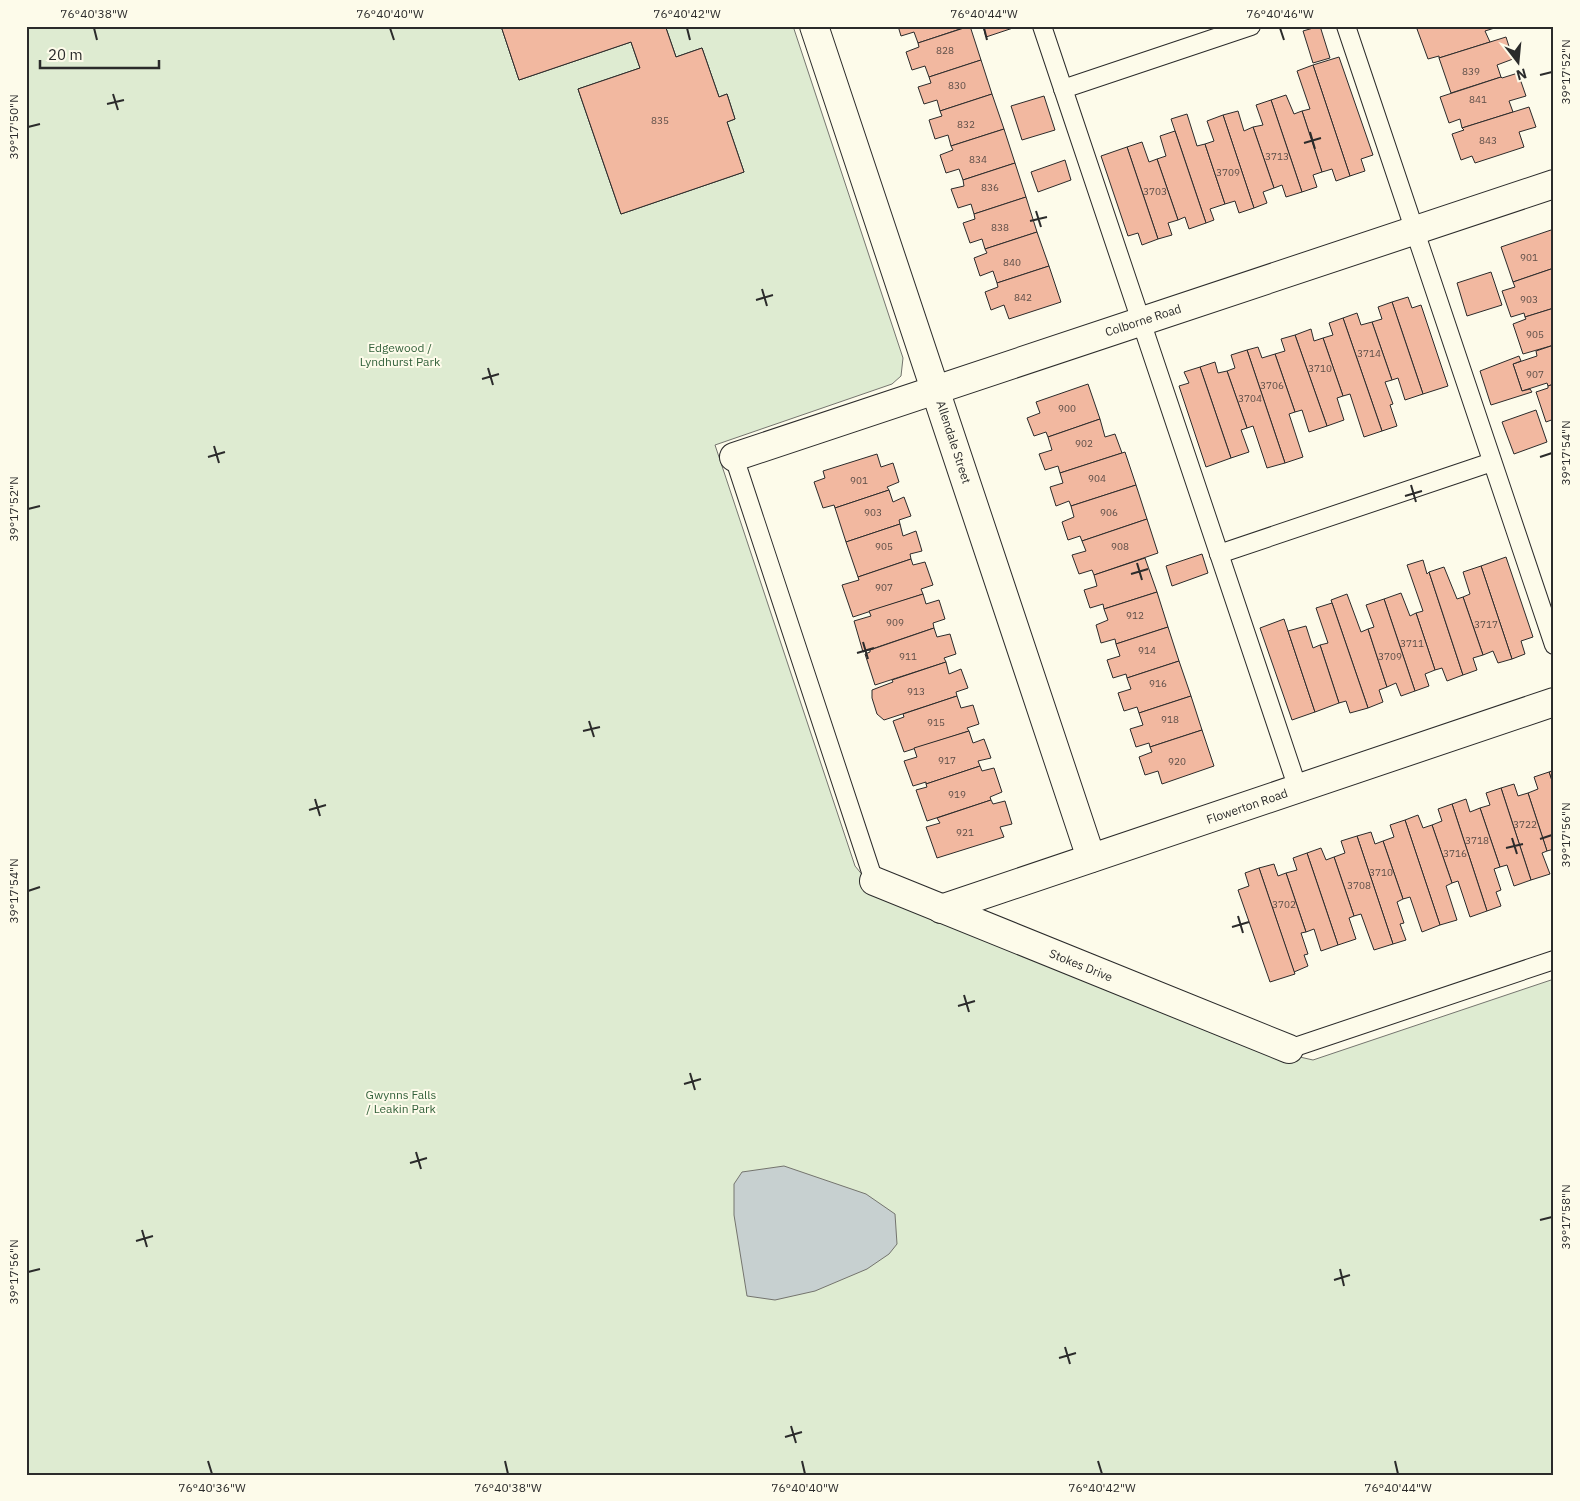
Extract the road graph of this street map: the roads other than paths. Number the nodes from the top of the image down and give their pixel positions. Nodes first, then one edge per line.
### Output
1 (814, 26) edge
2 (1042, 26) edge
3 (1251, 26) edge
4 (1346, 26) edge
5 (1063, 89) junction
6 (1554, 184) edge
7 (1414, 230) junction
8 (1141, 320) junction
9 (936, 389) junction
10 (734, 457) joint
11 (1492, 462) junction
12 (1219, 554) junction
13 (1554, 645) edge
14 (1554, 702) edge
15 (1298, 789) junction
16 (1091, 858) junction
17 (874, 881) joint
18 (941, 909) junction
19 (1554, 960) edge
20 (1289, 1049) joint

1 - 9 street, Allendale Street
2 - 5 lane
3 - 5 lane
4 - 7 lane
5 - 8 lane
6 - 7 street, Colborne Road
7 - 8 street, Colborne Road
7 - 11 lane
8 - 9 street, Colborne Road
8 - 12 lane
9 - 10 street, Colborne Road
9 - 16 street, Allendale Street
10 - 17 lane
11 - 12 lane
11 - 13 lane
12 - 15 lane
14 - 15 street, Flowerton Road
15 - 16 street, Flowerton Road
16 - 18 street, Flowerton Road
17 - 18 street, Stokes Drive
18 - 20 street, Stokes Drive
19 - 20 lane

